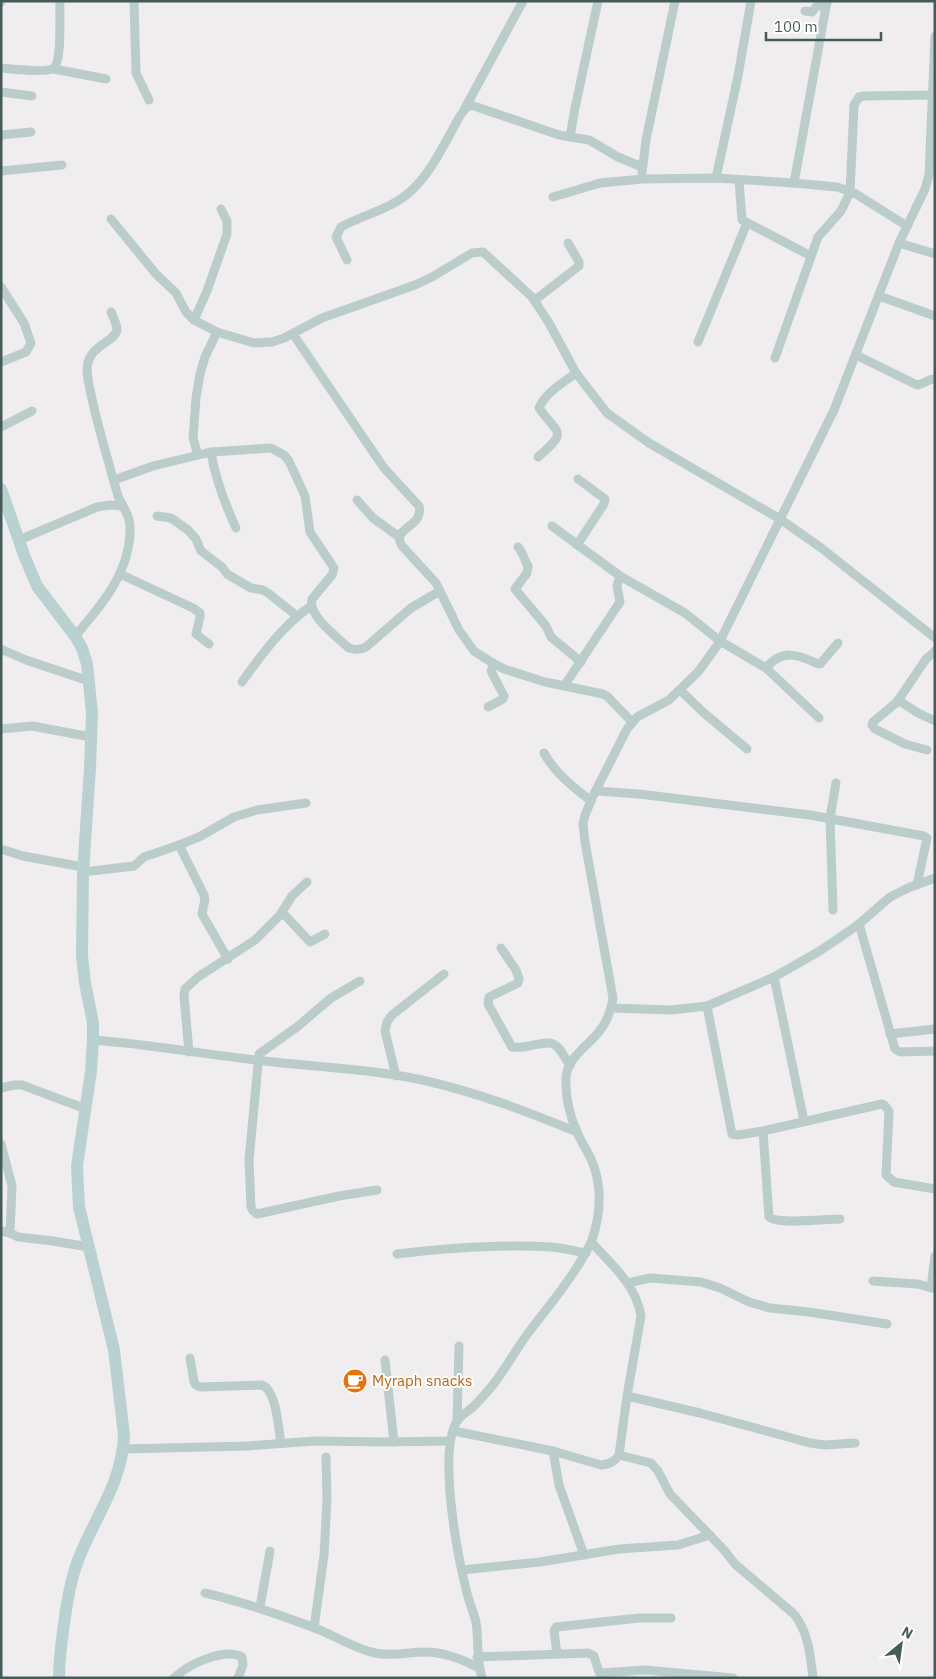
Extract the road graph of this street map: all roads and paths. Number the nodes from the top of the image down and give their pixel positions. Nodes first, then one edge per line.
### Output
1 (60, 1) edge
2 (134, 1) edge
3 (523, 1) edge
4 (598, 1) edge
5 (674, 1) edge
6 (751, 1) edge
7 (827, 2) edge
8 (805, 10) dead end
9 (935, 36) edge
10 (1, 68) edge
11 (54, 69) junction
12 (106, 79) dead end
13 (1, 92) edge
14 (934, 95) edge
15 (32, 96) dead end
16 (149, 100) dead end
17 (465, 108) junction
18 (31, 132) dead end
19 (1, 135) edge
20 (570, 137) junction
21 (62, 165) dead end
22 (642, 167) junction
23 (1, 171) edge
24 (716, 178) junction
25 (643, 179) junction
26 (739, 180) junction
27 (794, 183) junction
28 (850, 192) junction
29 (553, 197) dead end
30 (221, 210) dead end
31 (111, 219) dead end
32 (747, 223) junction
33 (907, 226) junction
34 (568, 243) dead end
35 (899, 243) junction
36 (935, 254) edge
37 (811, 256) junction
38 (347, 260) dead end
39 (1, 287) edge
40 (879, 296) junction
41 (535, 300) junction
42 (111, 312) dead end
43 (935, 316) edge
44 (194, 320) junction
45 (218, 332) junction
46 (293, 334) junction
47 (698, 342) dead end
48 (856, 355) junction
49 (775, 358) dead end
50 (1, 362) edge
51 (576, 373) junction
52 (935, 379) edge
53 (32, 411) dead end
54 (1, 427) edge
55 (211, 452) junction
56 (198, 456) junction
57 (538, 457) dead end
58 (578, 479) dead end
59 (114, 480) junction
60 (1, 489) edge
61 (358, 500) dead end
62 (123, 506) junction
63 (157, 516) dead end
64 (780, 518) junction
65 (552, 526) dead end
66 (236, 528) dead end
67 (398, 536) junction
68 (19, 540) junction
69 (577, 545) junction
70 (518, 547) dead end
71 (120, 574) junction
72 (620, 576) junction
73 (440, 590) junction
74 (311, 606) junction
75 (297, 616) junction
76 (75, 636) junction
77 (935, 638) edge
78 (720, 641) junction
79 (838, 643) dead end
80 (209, 644) dead end
81 (1, 649) edge
82 (935, 651) edge
83 (581, 662) junction
84 (494, 664) junction
85 (766, 668) junction
86 (89, 681) junction
87 (242, 682) dead end
88 (564, 686) junction
89 (680, 690) junction
90 (898, 700) junction
91 (488, 707) dead end
92 (819, 718) dead end
93 (935, 721) edge
94 (632, 722) junction
95 (1, 728) edge
96 (91, 737) junction
97 (747, 749) dead end
98 (926, 750) dead end
99 (544, 753) dead end
100 (836, 783) dead end
101 (596, 791) junction
102 (591, 800) junction
103 (306, 803) dead end
104 (830, 818) junction
105 (179, 845) junction
106 (1, 849) edge
107 (83, 870) junction
108 (935, 878) edge
109 (307, 882) dead end
110 (917, 884) junction
111 (832, 910) dead end
112 (282, 912) junction
113 (859, 924) junction
114 (325, 934) dead end
115 (502, 948) dead end
116 (228, 959) junction
117 (444, 974) dead end
118 (774, 977) junction
119 (360, 981) dead end
120 (707, 1006) junction
121 (611, 1008) junction
122 (935, 1029) edge
123 (890, 1034) junction
124 (94, 1040) junction
125 (935, 1051) edge
126 (189, 1052) junction
127 (257, 1061) junction
128 (570, 1066) junction
129 (396, 1076) junction
130 (1, 1088) edge
131 (86, 1109) junction
132 (804, 1120) junction
133 (763, 1130) junction
134 (577, 1132) junction
135 (1, 1144) edge
136 (935, 1189) edge
137 (376, 1190) dead end
138 (840, 1219) dead end
139 (6, 1232) edge
140 (592, 1243) junction
141 (89, 1247) junction
142 (586, 1253) junction
143 (397, 1254) dead end
144 (935, 1256) edge
145 (873, 1281) dead end
146 (628, 1283) junction
147 (933, 1289) edge
148 (887, 1324) dead end
149 (459, 1346) dead end
150 (190, 1358) dead end
151 (385, 1360) dead end
152 (627, 1396) junction
153 (457, 1421) junction
154 (454, 1431) junction
155 (450, 1441) junction
156 (394, 1442) junction
157 (281, 1443) junction
158 (856, 1443) dead end
159 (123, 1448) junction
160 (553, 1451) junction
161 (619, 1455) junction
162 (326, 1457) dead end
163 (710, 1535) junction
164 (270, 1551) dead end
165 (584, 1555) junction
166 (462, 1570) junction
167 (205, 1593) dead end
168 (260, 1607) junction
169 (671, 1618) dead end
170 (314, 1628) junction
171 (557, 1654) junction
172 (477, 1657) junction
173 (479, 1668) junction
174 (59, 1678) edge
175 (174, 1678) edge
176 (238, 1678) edge
177 (482, 1678) edge
178 (733, 1678) edge
179 (813, 1678) edge

1 - 11 street
2 - 16 street
3 - 17 street
4 - 20 street
5 - 22 street
6 - 24 street
7 - 8 street
7 - 27 street
9 - 14 street
10 - 11 street
11 - 12 street
13 - 15 street
14 - 28 street
14 - 33 street
17 - 20 street
17 - 38 street
18 - 19 street
20 - 22 street
21 - 23 street
22 - 25 street
24 - 25 street
24 - 26 street
25 - 29 street
26 - 27 street
26 - 32 street
27 - 28 street
28 - 33 street
28 - 37 street
30 - 44 street
31 - 44 street
32 - 37 street
32 - 47 street
33 - 35 street
34 - 41 street
35 - 36 street
35 - 40 street
37 - 49 street
39 - 50 street
40 - 43 street
40 - 48 street
41 - 46 street
41 - 51 street
42 - 59 street
44 - 45 street
45 - 46 street
45 - 56 street
46 - 67 street
48 - 52 street
48 - 64 street
51 - 57 street
51 - 64 street
53 - 54 street
55 - 56 street
55 - 66 street
55 - 74 street
56 - 59 street
58 - 69 street
59 - 62 street
60 - 68 street
61 - 67 street
62 - 68 street
62 - 71 street
63 - 75 street
64 - 77 street
64 - 78 street
65 - 69 street
67 - 73 street
68 - 76 street
69 - 72 street
70 - 83 street
71 - 76 street
71 - 80 street
72 - 78 street
72 - 83 street
73 - 74 street
73 - 84 street
74 - 75 street
75 - 87 street
76 - 86 street
78 - 85 street
78 - 89 street
79 - 85 street
81 - 86 street
82 - 90 street
83 - 88 street
84 - 88 street
84 - 91 street
85 - 92 street
86 - 96 street
88 - 94 street
89 - 94 street
89 - 97 street
90 - 93 street
90 - 98 street
94 - 101 street
95 - 96 street
96 - 107 street
99 - 102 street
100 - 104 street
101 - 102 street
101 - 104 street
102 - 121 street
103 - 105 street
104 - 110 street
104 - 111 street
105 - 107 street
105 - 116 street
106 - 107 street
107 - 124 street
108 - 110 street
109 - 112 street
110 - 113 street
112 - 114 street
112 - 116 street
113 - 118 street
113 - 123 street
115 - 128 street
116 - 126 street
117 - 129 street
118 - 120 street
118 - 132 street
119 - 127 street
120 - 121 street
120 - 133 street
121 - 128 street
122 - 123 street
123 - 125 street
124 - 126 street
124 - 131 street
126 - 127 street
127 - 129 street
127 - 137 street
128 - 134 street
129 - 134 street
130 - 131 street
131 - 141 street
132 - 133 street
132 - 136 street
133 - 138 street
134 - 140 street
135 - 139 street
139 - 141 street
140 - 142 street
140 - 146 street
141 - 159 street
142 - 143 street
142 - 153 street
144 - 147 street
145 - 147 street
146 - 148 street
146 - 152 street
149 - 153 street
150 - 157 street
151 - 156 street
152 - 158 street
152 - 161 street
153 - 154 street
154 - 155 street
154 - 160 street
155 - 156 street
155 - 166 street
156 - 157 street
157 - 159 street
159 - 174 street
160 - 161 street
160 - 165 street
161 - 163 street
162 - 170 street
163 - 165 street
163 - 179 street
164 - 168 street
165 - 166 street
166 - 172 street
167 - 168 street
168 - 170 street
169 - 171 street
170 - 173 street
171 - 172 street
171 - 178 street
172 - 173 street
173 - 177 street
175 - 176 street

